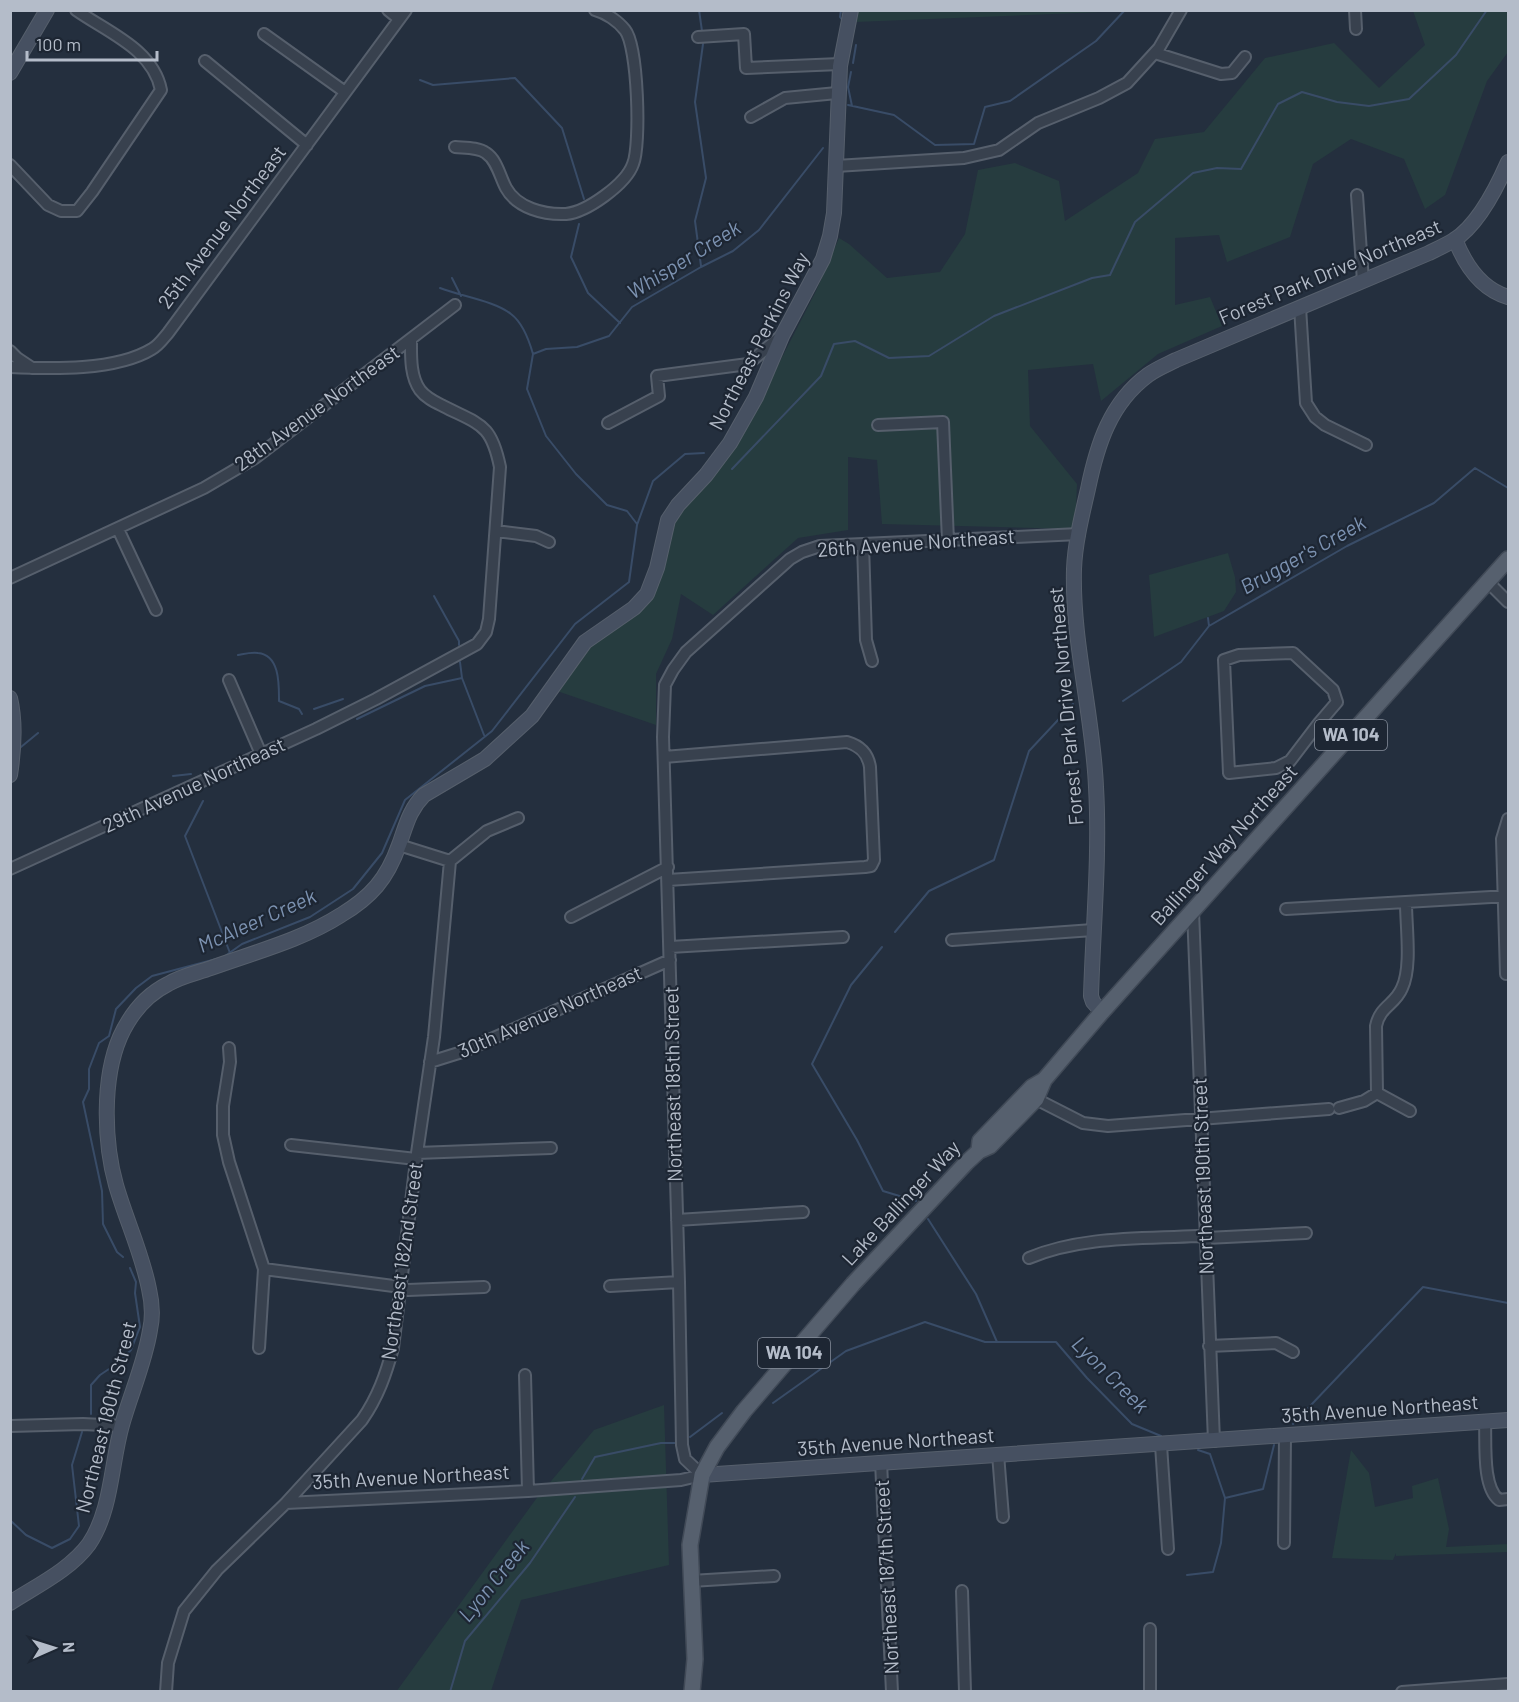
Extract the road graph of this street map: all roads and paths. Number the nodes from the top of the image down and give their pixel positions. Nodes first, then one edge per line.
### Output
1 (47, 10) edge
2 (76, 10) edge
3 (388, 10) edge
4 (595, 10) edge
5 (851, 10) edge
6 (1181, 10) edge
7 (1355, 10) edge
8 (403, 15) edge
9 (1356, 29) dead end
10 (264, 34) dead end
11 (698, 37) dead end
12 (1155, 53) junction
13 (1245, 57) dead end
14 (205, 61) dead end
15 (840, 64) junction
16 (10, 74) edge
17 (345, 92) junction
18 (837, 93) junction
19 (751, 117) dead end
20 (307, 145) junction
21 (454, 147) dead end
22 (1509, 162) edge
23 (10, 165) edge
24 (836, 166) junction
25 (1357, 195) dead end
26 (1455, 239) junction
27 (1363, 281) junction
28 (1509, 297) edge
29 (455, 306) dead end
30 (1300, 307) junction
31 (782, 336) junction
32 (411, 340) junction
33 (10, 351) edge
34 (10, 367) edge
35 (32, 368) junction
36 (608, 423) dead end
37 (878, 425) dead end
38 (1366, 445) dead end
39 (118, 529) junction
40 (496, 531) junction
41 (1079, 534) junction
42 (948, 541) junction
43 (549, 542) dead end
44 (863, 544) junction
45 (1509, 559) edge
46 (10, 578) edge
47 (1488, 582) junction
48 (1509, 602) edge
49 (156, 610) dead end
50 (872, 661) dead end
51 (229, 680) dead end
52 (665, 686) joint
53 (10, 698) edge
54 (1319, 723) junction
55 (1341, 745) junction
56 (261, 754) junction
57 (664, 757) junction
58 (10, 775) edge
59 (518, 818) dead end
60 (1509, 819) edge
61 (399, 845) junction
62 (450, 861) junction
63 (668, 867) junction
64 (10, 869) edge
65 (668, 880) junction
66 (1506, 896) edge
67 (1406, 903) junction
68 (1286, 909) dead end
69 (1194, 911) junction
70 (571, 917) dead end
71 (1093, 930) junction
72 (843, 938) dead end
73 (952, 940) dead end
74 (670, 947) junction
75 (670, 960) junction
76 (1506, 974) dead end
77 (1102, 1012) junction
78 (229, 1048) dead end
79 (430, 1062) junction
80 (1044, 1080) junction
81 (1377, 1093) junction
82 (1036, 1100) junction
83 (1410, 1111) dead end
84 (1201, 1118) junction
85 (291, 1145) dead end
86 (551, 1148) dead end
87 (979, 1151) junction
88 (416, 1156) junction
89 (803, 1212) dead end
90 (677, 1220) junction
91 (1306, 1233) dead end
92 (1206, 1238) junction
93 (1029, 1258) dead end
94 (264, 1269) junction
95 (679, 1282) junction
96 (609, 1286) dead end
97 (401, 1287) junction
98 (484, 1287) dead end
99 (1209, 1346) junction
100 (260, 1348) dead end
101 (1293, 1353) dead end
102 (525, 1375) dead end
103 (1509, 1420) edge
104 (1485, 1421) junction
105 (10, 1425) edge
106 (121, 1426) junction
107 (1285, 1435) junction
108 (1214, 1441) junction
109 (1161, 1445) junction
110 (683, 1451) junction
111 (998, 1454) junction
112 (881, 1462) junction
113 (702, 1475) junction
114 (666, 1481) junction
115 (528, 1491) junction
116 (1509, 1499) edge
117 (286, 1503) junction
118 (1003, 1517) dead end
119 (1284, 1543) dead end
120 (1168, 1548) dead end
121 (774, 1576) dead end
122 (691, 1581) junction
123 (962, 1591) dead end
124 (10, 1603) edge
125 (1150, 1629) dead end
126 (1509, 1684) edge
127 (1413, 1691) edge
128 (166, 1692) edge
129 (692, 1692) edge
130 (892, 1692) edge
131 (965, 1692) edge
132 (1150, 1692) edge
133 (1402, 1692) edge

1 - 16 street
2 - 23 street
3 - 8 street
4 - 21 street
5 - 15 street, Northeast Perkins Way
6 - 12 street
7 - 9 street
8 - 17 street, 25th Avenue Northeast
10 - 17 street
11 - 15 street
12 - 13 street
12 - 24 street
14 - 20 street
15 - 18 street, Northeast Perkins Way
17 - 20 street, 25th Avenue Northeast
18 - 19 street
18 - 24 street, Northeast Perkins Way
20 - 35 street, 25th Avenue Northeast
22 - 26 street, Forest Park Drive Northeast
24 - 31 street, Northeast Perkins Way
25 - 27 street
26 - 27 street, Forest Park Drive Northeast
26 - 28 street
27 - 30 street, Forest Park Drive Northeast
29 - 32 street, 28th Avenue Northeast
30 - 38 street
30 - 41 street, Forest Park Drive Northeast
31 - 36 street
31 - 61 street, Northeast Perkins Way
32 - 39 street, 28th Avenue Northeast
32 - 40 street, 29th Avenue Northeast
33 - 35 street
34 - 35 street, 25th Avenue Northeast
37 - 42 street
39 - 46 street, 28th Avenue Northeast
39 - 49 street
40 - 43 street
40 - 56 street, 29th Avenue Northeast
41 - 42 street, 26th Avenue Northeast
41 - 71 street, Forest Park Drive Northeast
42 - 44 street, 26th Avenue Northeast
44 - 50 street
44 - 52 street, 26th Avenue Northeast
45 - 47 main road, Ballinger Way Northeast / WA 104
47 - 48 street
47 - 55 main road, Ballinger Way Northeast / WA 104
51 - 56 street
52 - 57 street, Northeast 185th Street
53 - 58 street
54 - 54 street
54 - 55 street
55 - 69 main road, Ballinger Way Northeast / WA 104
56 - 64 street, 29th Avenue Northeast
57 - 63 street, Northeast 185th Street
57 - 65 street
59 - 62 street
60 - 66 street
61 - 62 street
61 - 106 street, Northeast 180th Street
62 - 79 street, Northeast 182nd Street
63 - 65 street, Northeast 185th Street
63 - 70 street
65 - 74 street, Northeast 185th Street
66 - 67 street
66 - 76 street
67 - 68 street
67 - 81 street
69 - 77 main road, Ballinger Way Northeast / WA 104
69 - 84 street, Northeast 190th Street
71 - 73 street
71 - 77 street, Forest Park Drive Northeast
72 - 74 street
74 - 75 street, Northeast 185th Street
75 - 79 street, 30th Avenue Northeast
75 - 90 street, Northeast 185th Street
77 - 80 main road, Ballinger Way Northeast / WA 104
78 - 94 street
79 - 88 street, Northeast 182nd Street
80 - 82 main road, Lake Ballinger Way / WA 104
80 - 87 main road, Lake Ballinger Way / WA 104
81 - 83 street
81 - 84 street
82 - 84 street
82 - 87 main road, Lake Ballinger Way / WA 104
84 - 92 street, Northeast 190th Street
85 - 88 street
86 - 88 street
87 - 113 main road, Lake Ballinger Way / WA 104
88 - 97 street, Northeast 182nd Street
89 - 90 street
90 - 95 street, Northeast 185th Street
91 - 92 street
92 - 93 street
92 - 99 street, Northeast 190th Street
94 - 97 street
94 - 100 street
95 - 96 street
95 - 110 street, Northeast 185th Street
97 - 98 street
97 - 117 street, Northeast 182nd Street
99 - 101 street
99 - 108 street, Northeast 190th Street
102 - 115 street
103 - 104 street, 35th Avenue Northeast
104 - 107 street, 35th Avenue Northeast
104 - 116 street
105 - 106 street
106 - 124 street, Northeast 180th Street
107 - 108 street, 35th Avenue Northeast
107 - 119 street
108 - 109 street, 35th Avenue Northeast
109 - 111 street, 35th Avenue Northeast
109 - 120 street
110 - 113 street
110 - 114 street
111 - 112 street, 35th Avenue Northeast
111 - 118 street
112 - 113 street, 35th Avenue Northeast
112 - 130 street, Northeast 187th Street
113 - 114 street, 35th Avenue Northeast
113 - 122 main road, WA 104
114 - 115 street, 35th Avenue Northeast
115 - 117 street, 35th Avenue Northeast
117 - 128 street, Northeast 182nd Street
121 - 122 street
122 - 129 main road, WA 104
123 - 131 street
125 - 132 street
126 - 127 street
127 - 133 street

